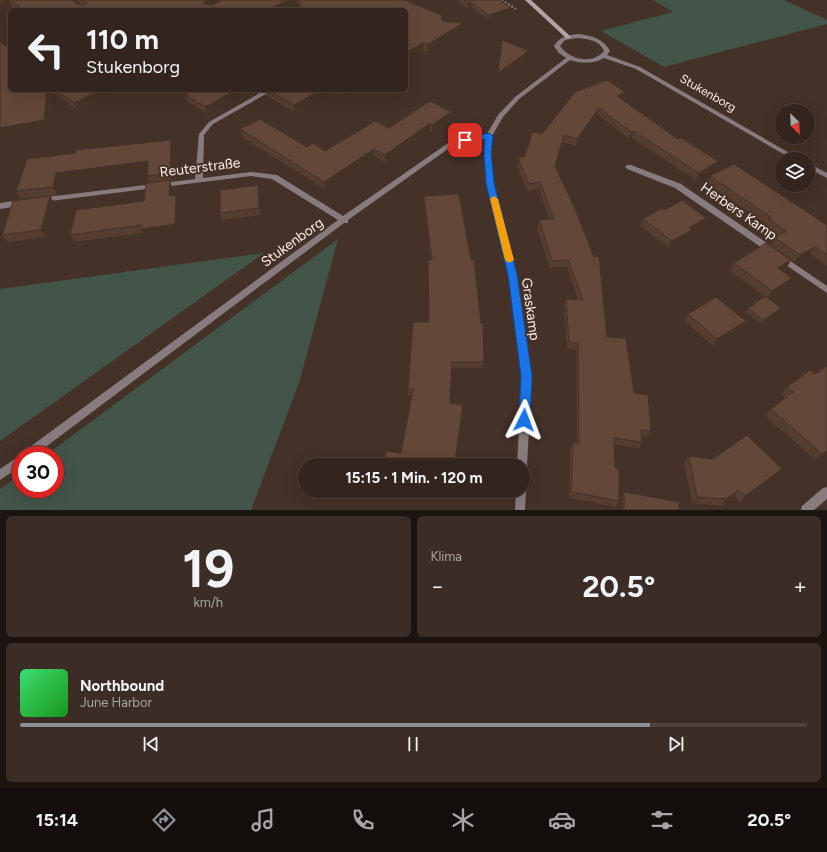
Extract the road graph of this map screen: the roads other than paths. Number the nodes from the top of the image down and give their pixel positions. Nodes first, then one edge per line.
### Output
1 (528, 0) edge
2 (568, 37) junction
3 (604, 56) junction
4 (569, 58) junction
5 (266, 92) edge
6 (489, 136) junction
7 (785, 152) edge
8 (628, 167) dead end
9 (815, 169) edge
10 (827, 176) edge
11 (199, 180) junction
12 (0, 206) edge
13 (345, 221) junction
14 (827, 290) edge
15 (39, 446) edge
16 (522, 458) edge
17 (12, 466) edge
18 (0, 475) edge
19 (827, 492) edge
20 (521, 498) edge
21 (520, 510) edge
22 (806, 510) edge

1 - 2 street
2 - 3 street
2 - 4 street
3 - 4 street
3 - 7 street, Stukenborg
4 - 6 street
5 - 11 street
6 - 13 street, Stukenborg
6 - 16 street, Graskamp
8 - 14 street, Herbers Kamp
9 - 10 street
11 - 12 street, Reuterstraße
11 - 13 street, Reuterstraße
13 - 15 street, Stukenborg
17 - 18 street
19 - 22 street
20 - 21 street

